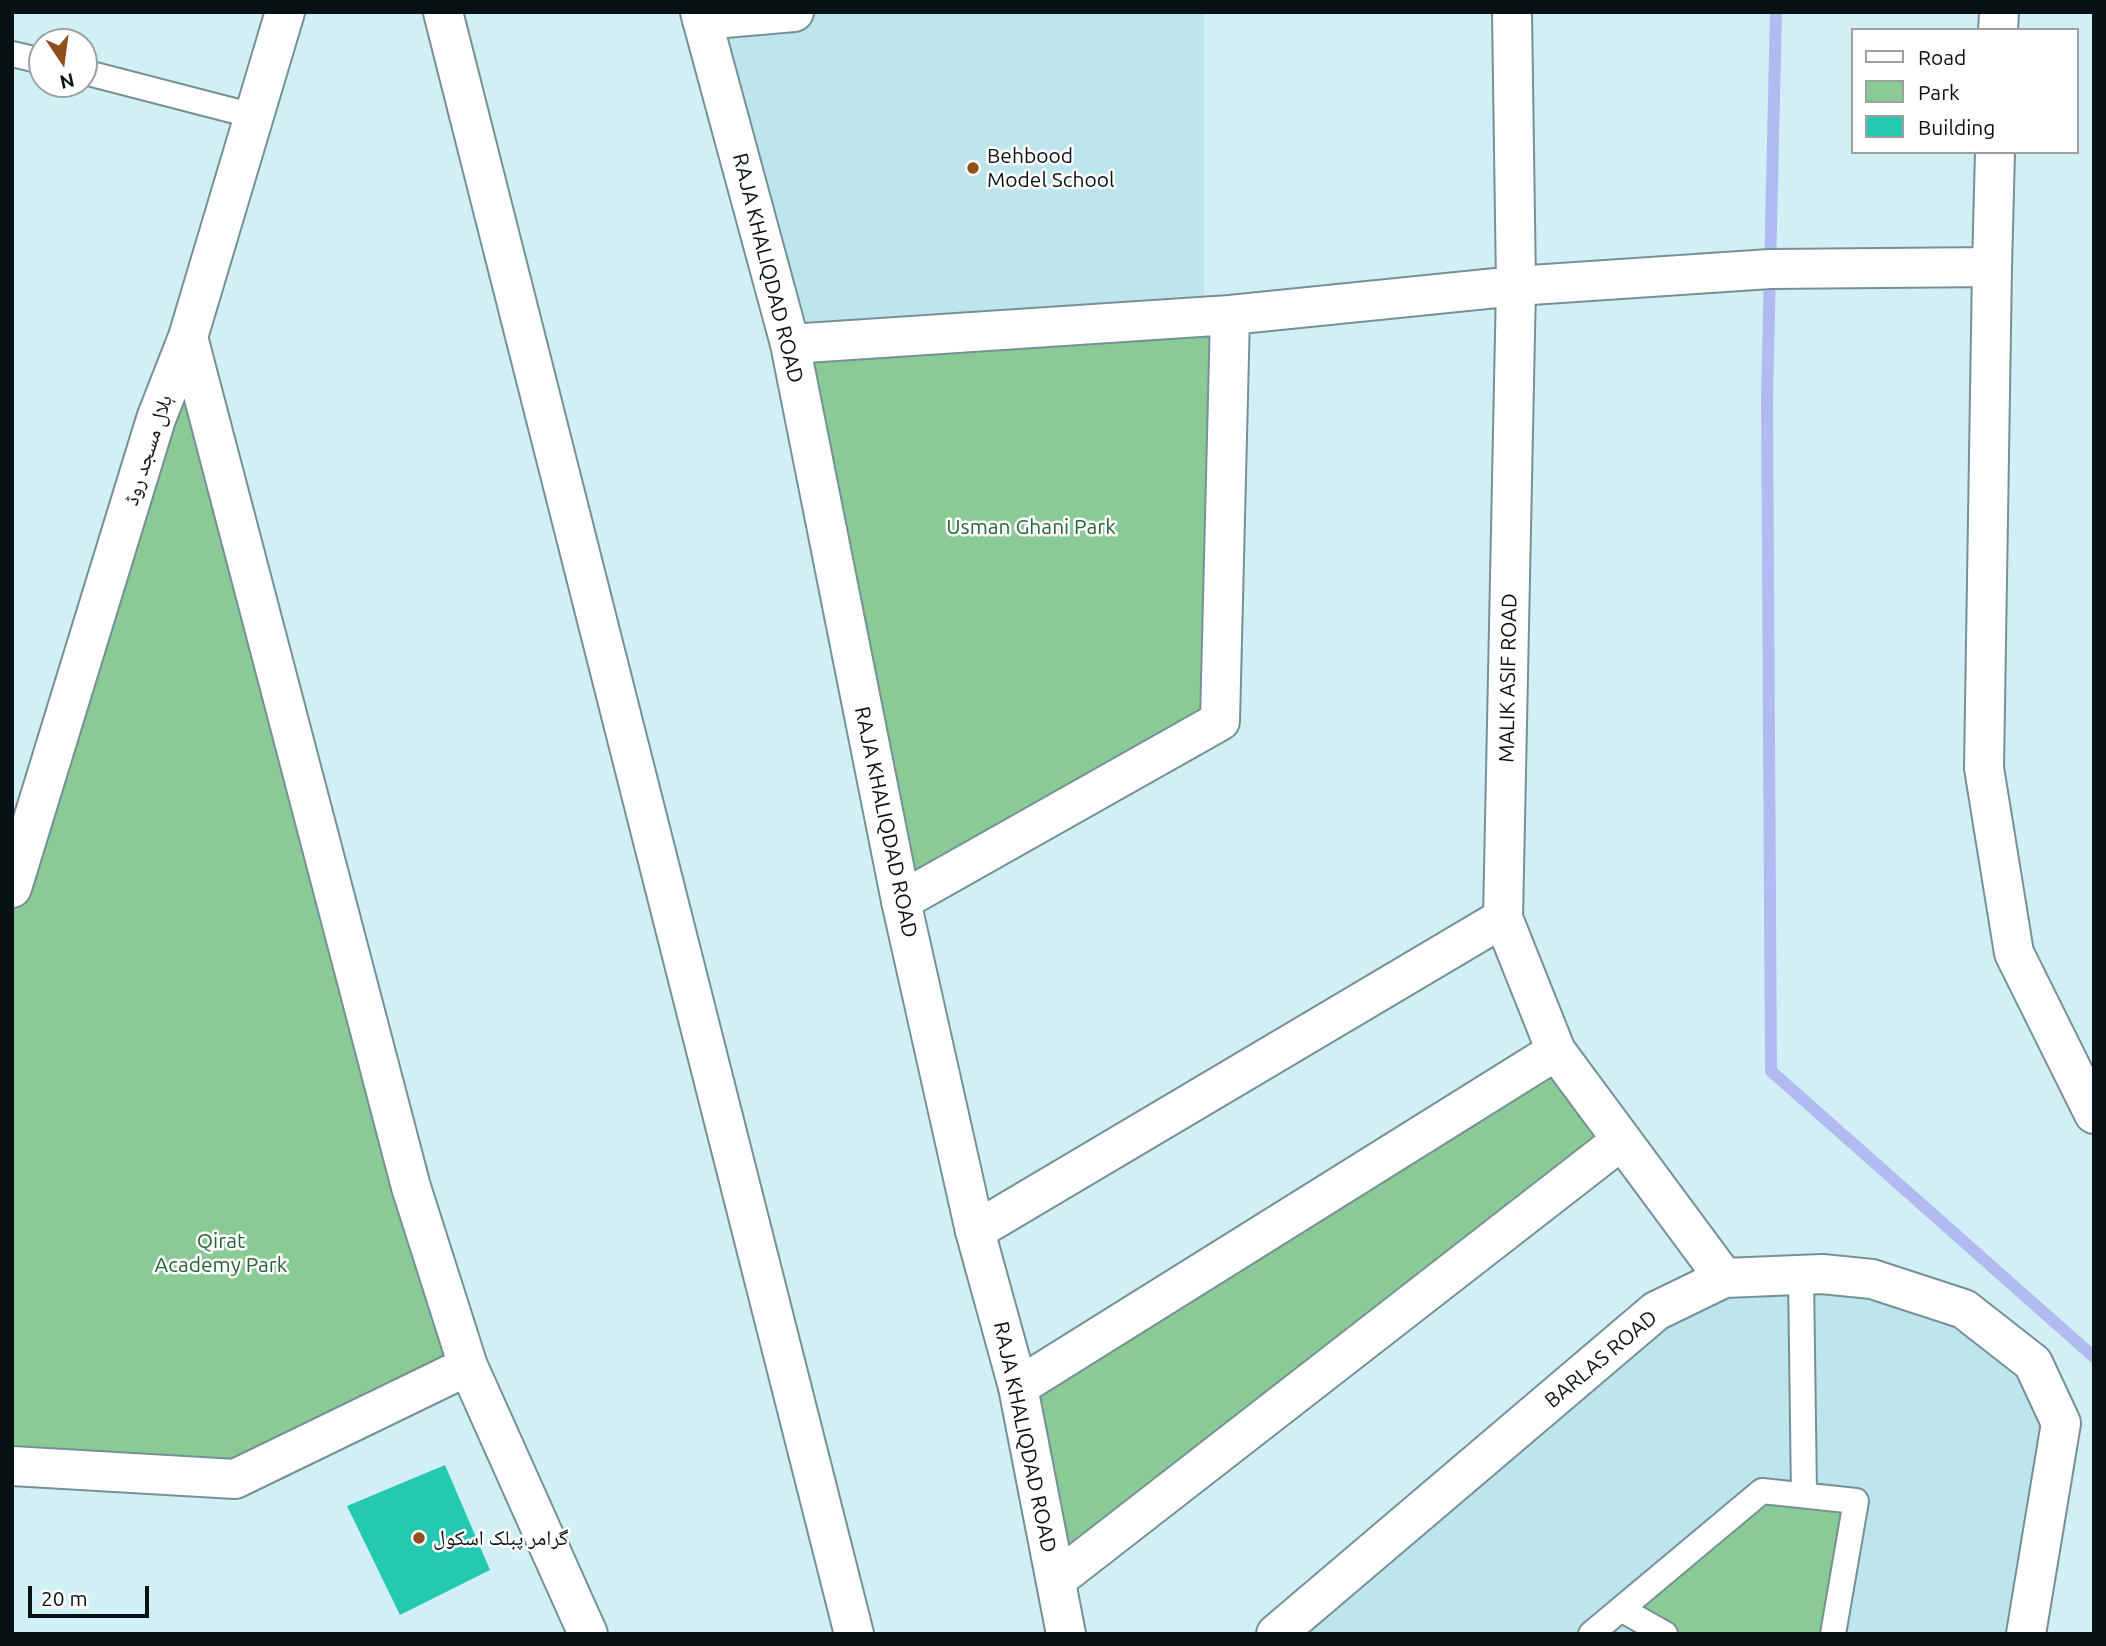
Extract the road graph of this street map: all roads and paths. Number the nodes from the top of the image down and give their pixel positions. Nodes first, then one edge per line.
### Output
1 (285, 12) edge
2 (443, 12) edge
3 (794, 12) edge
4 (1512, 12) edge
5 (701, 16) edge
6 (98, 76) edge
7 (254, 116) junction
8 (1995, 154) edge
9 (1992, 267) junction
10 (1516, 286) junction
11 (1230, 315) junction
12 (188, 337) junction
13 (790, 344) junction
14 (12, 888) edge
15 (901, 901) junction
16 (1503, 918) junction
17 (1556, 1051) junction
18 (2094, 1114) edge
19 (1622, 1140) junction
20 (975, 1231) junction
21 (1801, 1276) junction
22 (1724, 1278) junction
23 (468, 1366) junction
24 (1018, 1388) junction
25 (12, 1466) edge
26 (1804, 1495) junction
27 (1056, 1580) junction
28 (1621, 1609) junction
29 (588, 1634) edge
30 (854, 1634) edge
31 (1066, 1634) edge
32 (1276, 1634) edge
33 (1591, 1634) edge
34 (1665, 1634) edge
35 (1833, 1634) edge
36 (2026, 1634) edge

1 - 7 street, ہلال مسجد روڈ
2 - 30 street
3 - 5 street
4 - 10 street, MALIK ASIF ROAD
5 - 13 street, RAJA KHALIQDAD ROAD
6 - 7 lane
7 - 12 street, ہلال مسجد روڈ
8 - 9 street
9 - 10 street
9 - 18 street
10 - 11 street
10 - 16 street, MALIK ASIF ROAD
11 - 13 street
11 - 15 street
12 - 14 street, ہلال مسجد روڈ
12 - 23 street
13 - 15 street, RAJA KHALIQDAD ROAD
15 - 20 street, RAJA KHALIQDAD ROAD
16 - 17 street, MALIK ASIF ROAD
16 - 20 street
17 - 19 street, MALIK ASIF ROAD
17 - 24 street
19 - 22 street, MALIK ASIF ROAD
19 - 27 street
20 - 24 street, RAJA KHALIQDAD ROAD
21 - 22 street, BARLAS ROAD
21 - 26 lane
21 - 36 street, BARLAS ROAD
22 - 32 street, BARLAS ROAD
23 - 25 street
23 - 29 street
24 - 27 street, RAJA KHALIQDAD ROAD
26 - 28 lane
26 - 35 lane
27 - 31 street, RAJA KHALIQDAD ROAD
28 - 33 lane
28 - 34 lane

